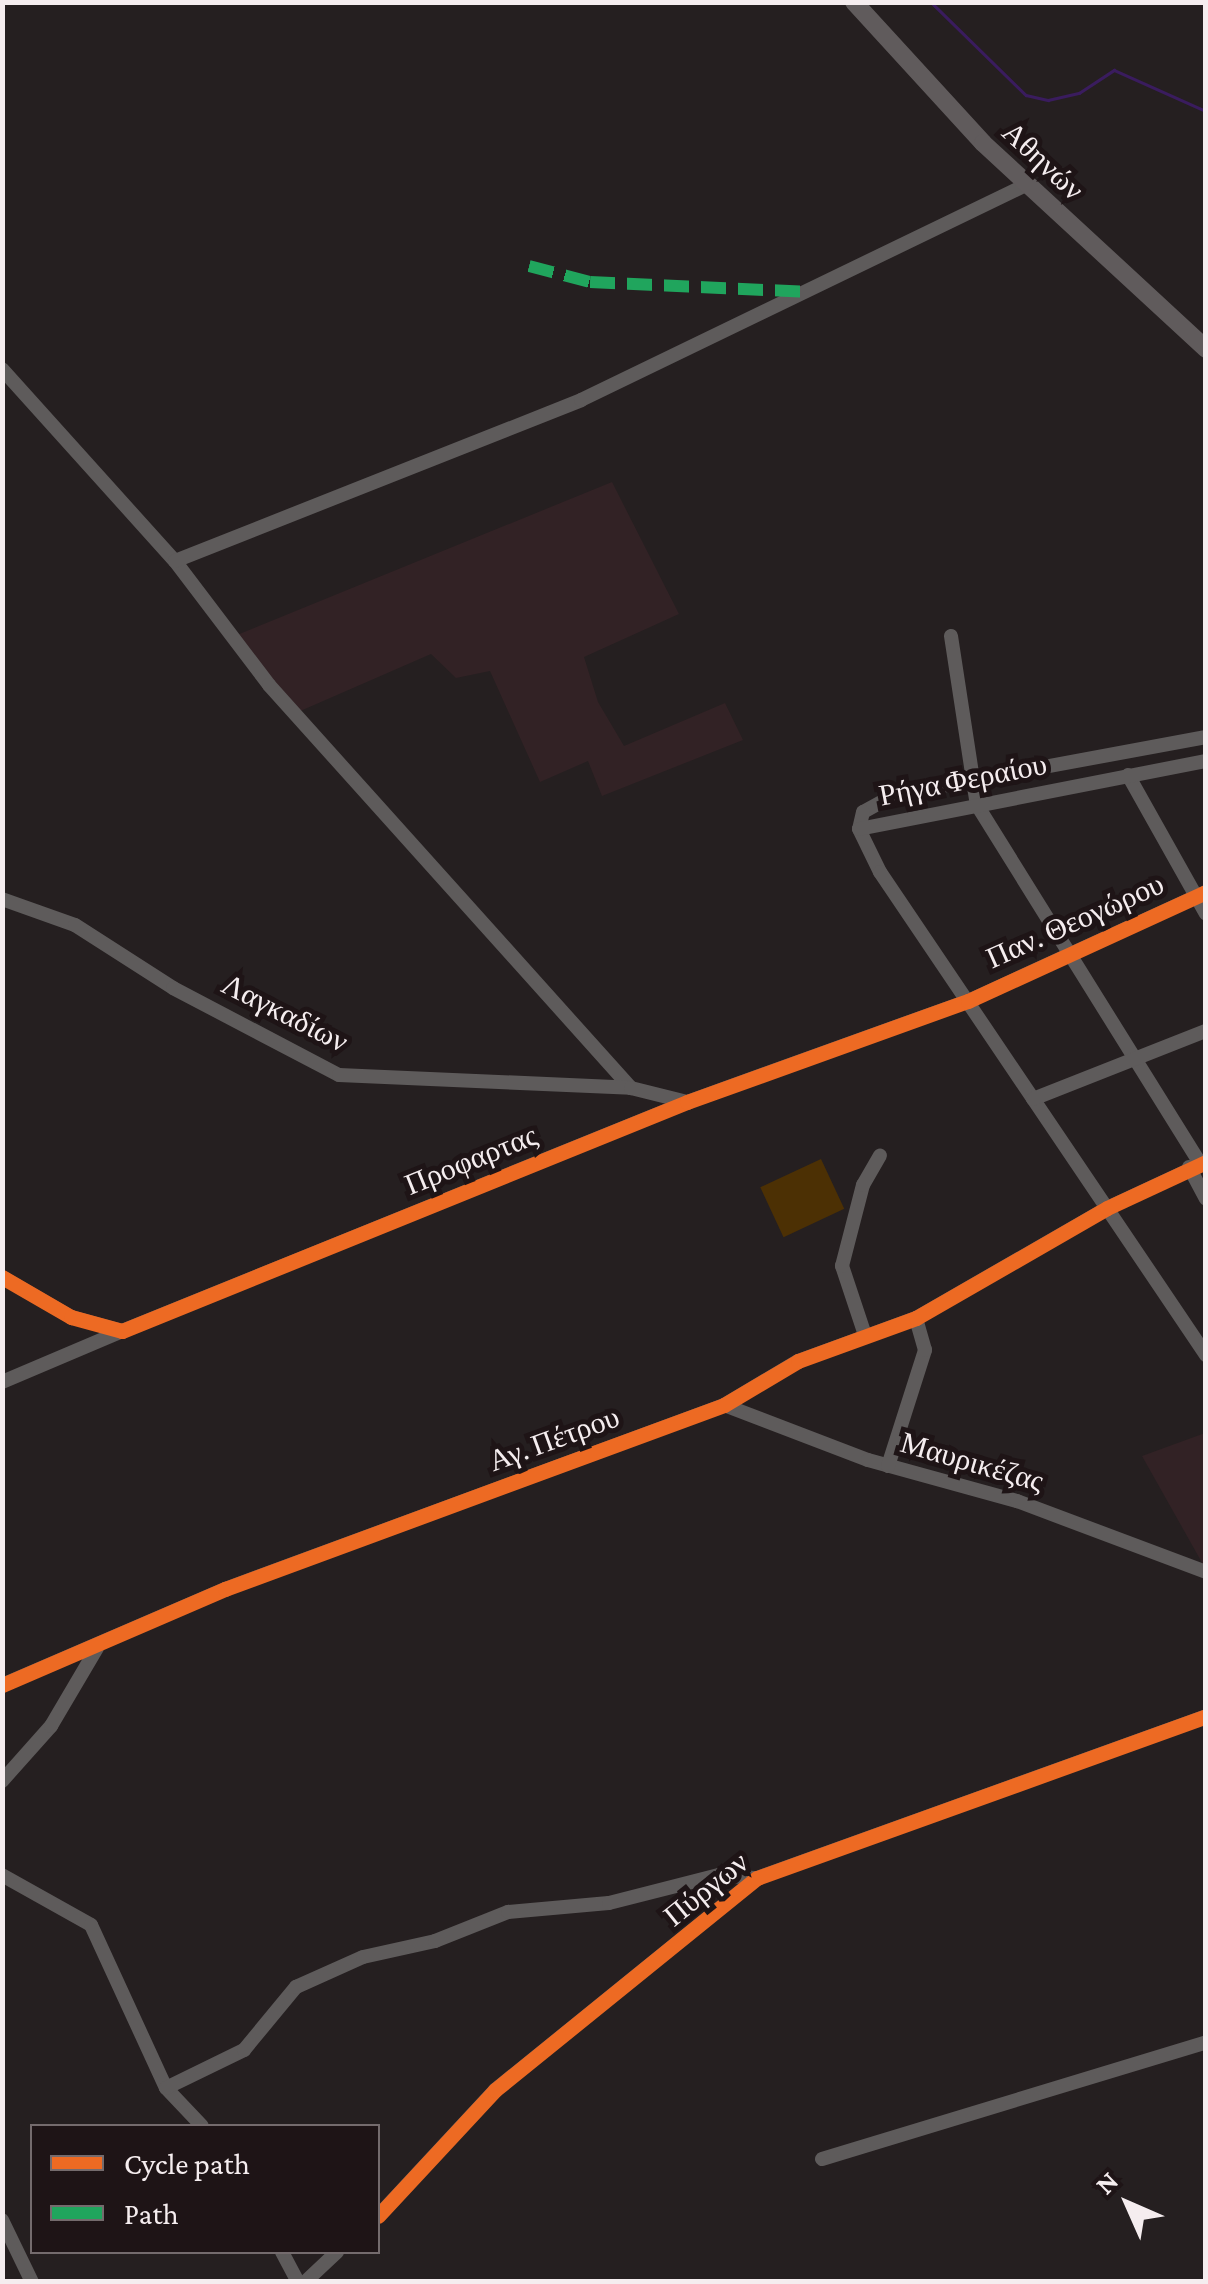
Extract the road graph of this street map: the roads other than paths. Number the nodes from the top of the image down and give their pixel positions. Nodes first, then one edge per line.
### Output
1 (854, 2) edge
2 (1027, 184) junction
3 (1206, 349) edge
4 (2, 368) edge
5 (175, 561) junction
6 (951, 636) dead end
7 (1206, 737) edge
8 (1206, 761) edge
9 (1128, 774) junction
10 (975, 782) junction
11 (977, 805) junction
12 (859, 829) junction
13 (1200, 894) edge
14 (2, 898) edge
15 (1206, 914) edge
16 (1068, 952) junction
17 (968, 1001) junction
18 (1206, 1031) edge
19 (1136, 1055) junction
20 (631, 1088) junction
21 (1034, 1098) junction
22 (688, 1102) junction
23 (880, 1156) dead end
24 (1198, 1164) edge
25 (1206, 1198) edge
26 (1107, 1208) junction
27 (2, 1277) edge
28 (916, 1318) junction
29 (122, 1331) junction
30 (866, 1335) junction
31 (1206, 1355) edge
32 (2, 1382) edge
33 (724, 1404) junction
34 (888, 1466) junction
35 (1206, 1572) edge
36 (98, 1648) junction
37 (2, 1685) edge
38 (1206, 1716) edge
39 (2, 1781) edge
40 (2, 1875) edge
41 (757, 1878) junction
42 (1206, 2042) edge
43 (166, 2088) junction
44 (200, 2124) edge
45 (822, 2158) dead end
46 (380, 2214) edge
47 (2, 2220) edge
48 (283, 2254) edge
49 (335, 2254) edge
50 (32, 2282) edge
51 (301, 2282) edge

1 - 2 main road, Αθηνών
2 - 3 main road, Αθηνών
2 - 5 street
4 - 5 street
5 - 20 street
6 - 10 street
7 - 10 street, Ρήγα Φεραίου
8 - 9 street, Ρήγα Φεραίου
9 - 11 street, Ρήγα Φεραίου
9 - 13 street
10 - 11 street
10 - 12 street, Ρήγα Φεραίου
11 - 12 street, Ρήγα Φεραίου
11 - 16 street
12 - 17 street
13 - 15 street
13 - 16 street, Παν. Θεογώρου
14 - 20 street, Λαγκαδίων
16 - 17 street, Παν. Θεογώρου
16 - 19 street
17 - 21 street
17 - 22 street, Προφαρτας
18 - 19 street
19 - 21 street
19 - 24 street
20 - 22 street, Λαγκαδίων
21 - 26 street
22 - 29 street, Προφαρτας
23 - 30 street
24 - 25 street
24 - 26 street, Αγ. Πέτρου
26 - 28 street, Αγ. Πέτρου
26 - 31 street
27 - 29 street
28 - 30 street, Αγ. Πέτρου
28 - 34 street
29 - 32 street, Προφαρτας
30 - 33 street, Αγ. Πέτρου
33 - 34 street, Μαυρικέζας
33 - 36 street, Αγ. Πέτρου
34 - 35 street, Μαυρικέζας
36 - 37 street, Αγ. Πέτρου
36 - 39 street
38 - 41 street, Πύργων
40 - 43 street
41 - 43 street
41 - 46 street, Πύργων
42 - 45 street
43 - 44 street
47 - 50 street
48 - 51 street
49 - 51 street

